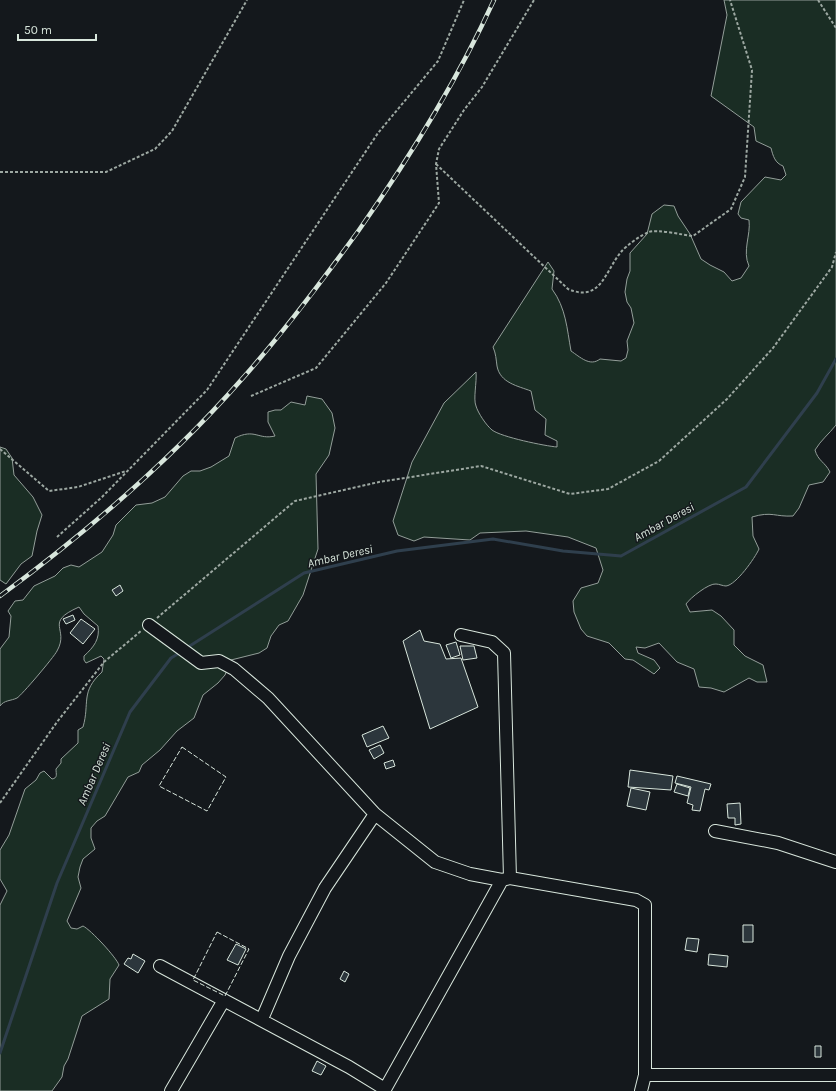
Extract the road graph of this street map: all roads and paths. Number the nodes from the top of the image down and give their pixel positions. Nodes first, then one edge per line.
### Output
1 (247, 0) edge
2 (464, 0) edge
3 (534, 0) edge
4 (730, 0) edge
5 (818, 0) edge
6 (836, 28) edge
7 (436, 164) junction
8 (0, 172) edge
9 (836, 252) edge
10 (251, 396) dead end
11 (0, 449) edge
12 (127, 471) junction
13 (57, 537) dead end
14 (149, 625) junction
15 (461, 635) dead end
16 (0, 804) edge
17 (375, 814) junction
18 (715, 831) dead end
19 (836, 862) edge
20 (506, 879) junction
21 (160, 966) dead end
22 (224, 1000) junction
23 (262, 1019) junction
24 (646, 1074) junction
25 (836, 1075) edge
26 (385, 1090) edge
27 (171, 1091) edge
28 (641, 1091) edge

1 - 8 path
2 - 12 path
3 - 7 path
4 - 7 path
5 - 6 path
7 - 10 path
9 - 14 path
11 - 12 path
12 - 13 path
14 - 16 path
14 - 17 street
15 - 20 street
17 - 20 street
17 - 23 street
18 - 19 street
20 - 24 street
20 - 26 street
21 - 22 street
22 - 23 street
22 - 27 street
23 - 26 street
24 - 25 street
24 - 28 street

